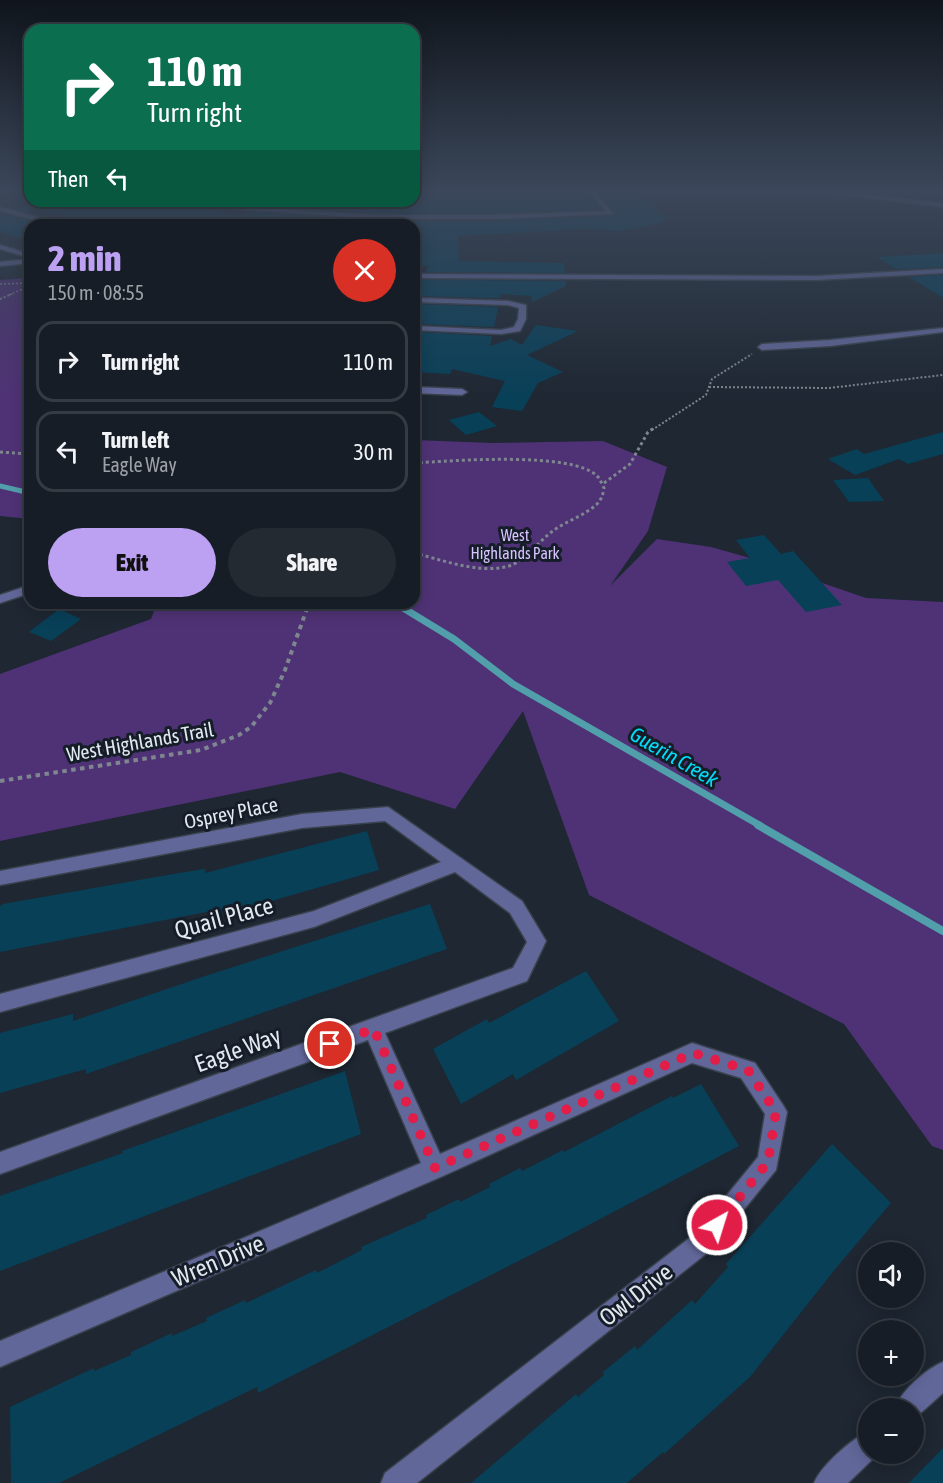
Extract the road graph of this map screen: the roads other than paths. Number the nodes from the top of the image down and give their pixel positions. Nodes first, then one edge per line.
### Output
1 (24, 262) edge
2 (0, 264) edge
3 (943, 271) edge
4 (420, 276) edge
5 (420, 300) edge
6 (420, 328) edge
7 (943, 330) edge
8 (762, 347) road end
9 (420, 390) edge
10 (462, 392) dead end
11 (24, 591) edge
12 (0, 599) edge
13 (456, 864) junction
14 (0, 878) edge
15 (0, 1003) edge
16 (374, 1029) junction
17 (0, 1163) edge
18 (435, 1168) junction
19 (0, 1354) edge
20 (943, 1375) edge
21 (919, 1398) edge
22 (858, 1454) edge
23 (394, 1483) edge
24 (828, 1483) edge

1 - 2 street
3 - 4 street
5 - 6 street
7 - 8 street
9 - 10 street
11 - 12 street
13 - 14 street, Osprey Place
13 - 15 street, Quail Place
13 - 16 street, Eagle Way
16 - 17 street, Eagle Way
16 - 18 street
18 - 19 street, Wren Drive
18 - 23 street, Owl Drive
20 - 21 street
22 - 24 street

